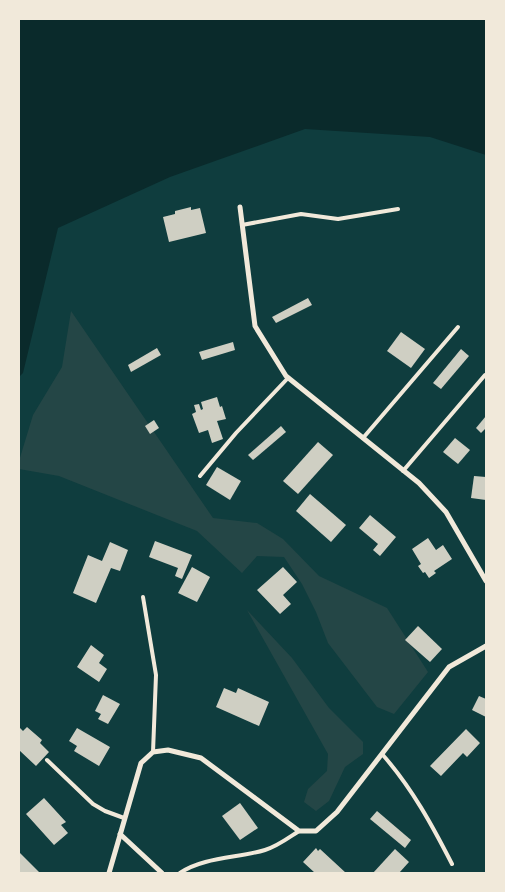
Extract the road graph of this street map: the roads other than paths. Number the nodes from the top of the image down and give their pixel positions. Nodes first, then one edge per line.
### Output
1 (240, 206) dead end
2 (398, 209) dead end
3 (242, 225) junction
4 (458, 327) dead end
5 (485, 375) dead end
6 (288, 378) junction
7 (362, 438) junction
8 (403, 471) junction
9 (200, 476) dead end
10 (486, 581) edge
11 (143, 597) dead end
12 (486, 646) edge
13 (153, 752) junction
14 (382, 754) junction
15 (47, 760) dead end
16 (124, 818) junction
17 (299, 831) junction
18 (120, 834) junction
19 (452, 864) dead end
20 (109, 873) edge
21 (162, 873) edge
22 (180, 873) edge

1 - 3 street
2 - 3 lane
3 - 6 street
4 - 7 lane
5 - 8 lane
6 - 7 street
6 - 9 lane
7 - 8 street
8 - 10 street
11 - 13 lane
12 - 14 street
13 - 16 street
13 - 17 street
14 - 17 street
14 - 19 lane
15 - 16 lane
16 - 18 street
17 - 22 lane
18 - 20 street
18 - 21 street

